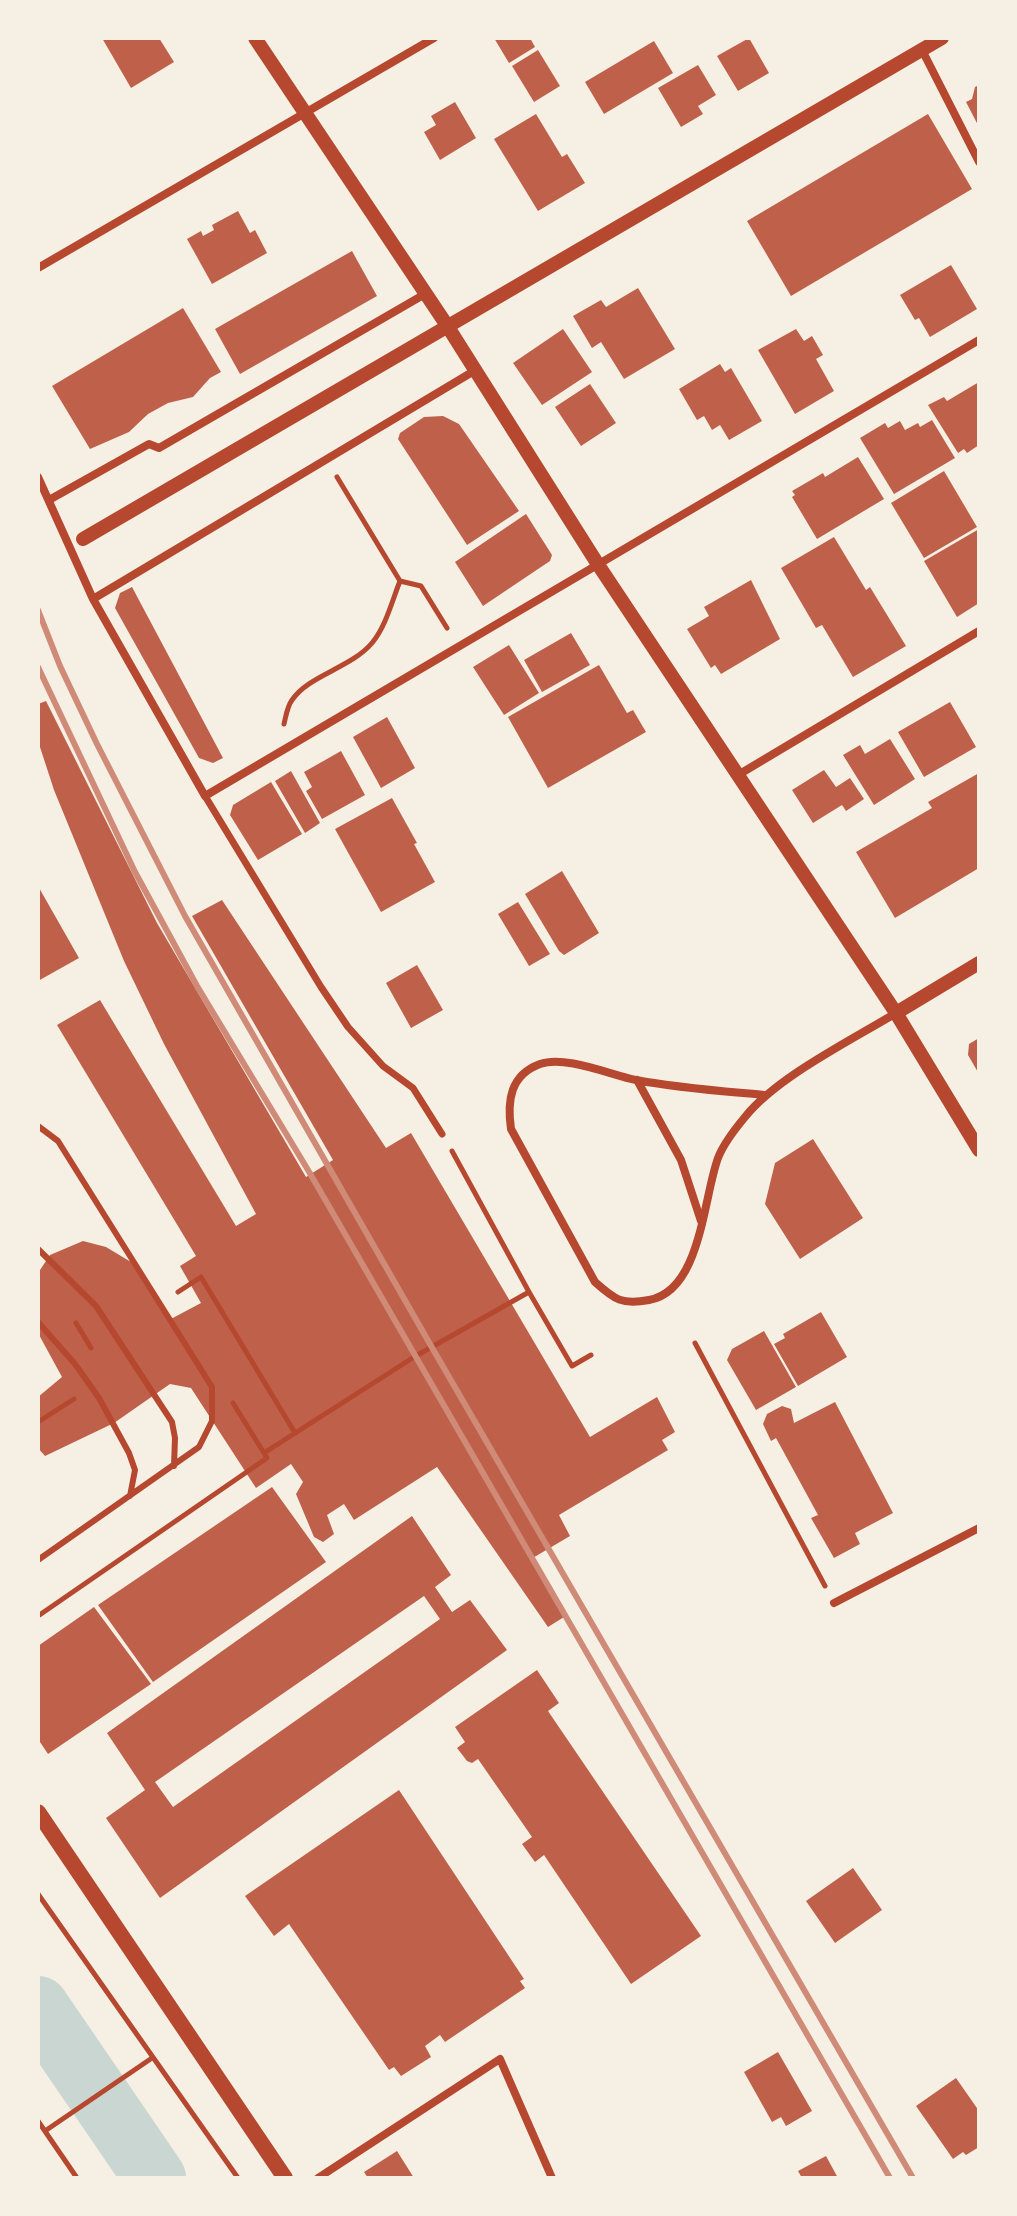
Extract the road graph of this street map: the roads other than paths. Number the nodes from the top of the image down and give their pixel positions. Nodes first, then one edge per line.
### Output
1 (255, 38) edge
2 (434, 38) edge
3 (942, 38) edge
4 (922, 50) junction
5 (304, 113) junction
6 (979, 162) edge
7 (38, 268) edge
8 (425, 294) junction
9 (448, 327) junction
10 (979, 340) edge
11 (474, 371) junction
12 (38, 477) edge
13 (49, 500) junction
14 (83, 539) dead end
15 (597, 563) junction
16 (93, 599) junction
17 (979, 631) edge
18 (738, 775) junction
19 (205, 796) junction
20 (979, 963) edge
21 (896, 1013) junction
22 (637, 1080) junction
23 (764, 1095) junction
24 (38, 1126) edge
25 (442, 1134) road end
26 (979, 1150) edge
27 (701, 1222) junction
28 (38, 1249) edge
29 (38, 1322) edge
30 (174, 1466) junction
31 (130, 1497) junction
32 (979, 1528) edge
33 (38, 1560) edge
34 (834, 1603) road end
35 (38, 1812) edge
36 (285, 2178) edge
37 (318, 2178) edge
38 (552, 2178) edge

1 - 5 street
2 - 5 street
3 - 4 street
4 - 6 street
4 - 9 street
5 - 7 street
5 - 8 street
8 - 9 street
8 - 13 street
9 - 11 street
9 - 14 street
10 - 15 street
11 - 15 street
11 - 16 street
12 - 13 street
13 - 16 street
15 - 18 street
15 - 19 street
16 - 19 street
17 - 18 street
18 - 21 street
19 - 25 street
20 - 21 street
21 - 23 street
21 - 26 street
22 - 23 street
22 - 27 street
22 - 27 street
23 - 27 street
24 - 30 lane
28 - 30 lane
29 - 31 lane
30 - 31 lane
31 - 33 lane
32 - 34 street
35 - 36 main road
37 - 38 street

